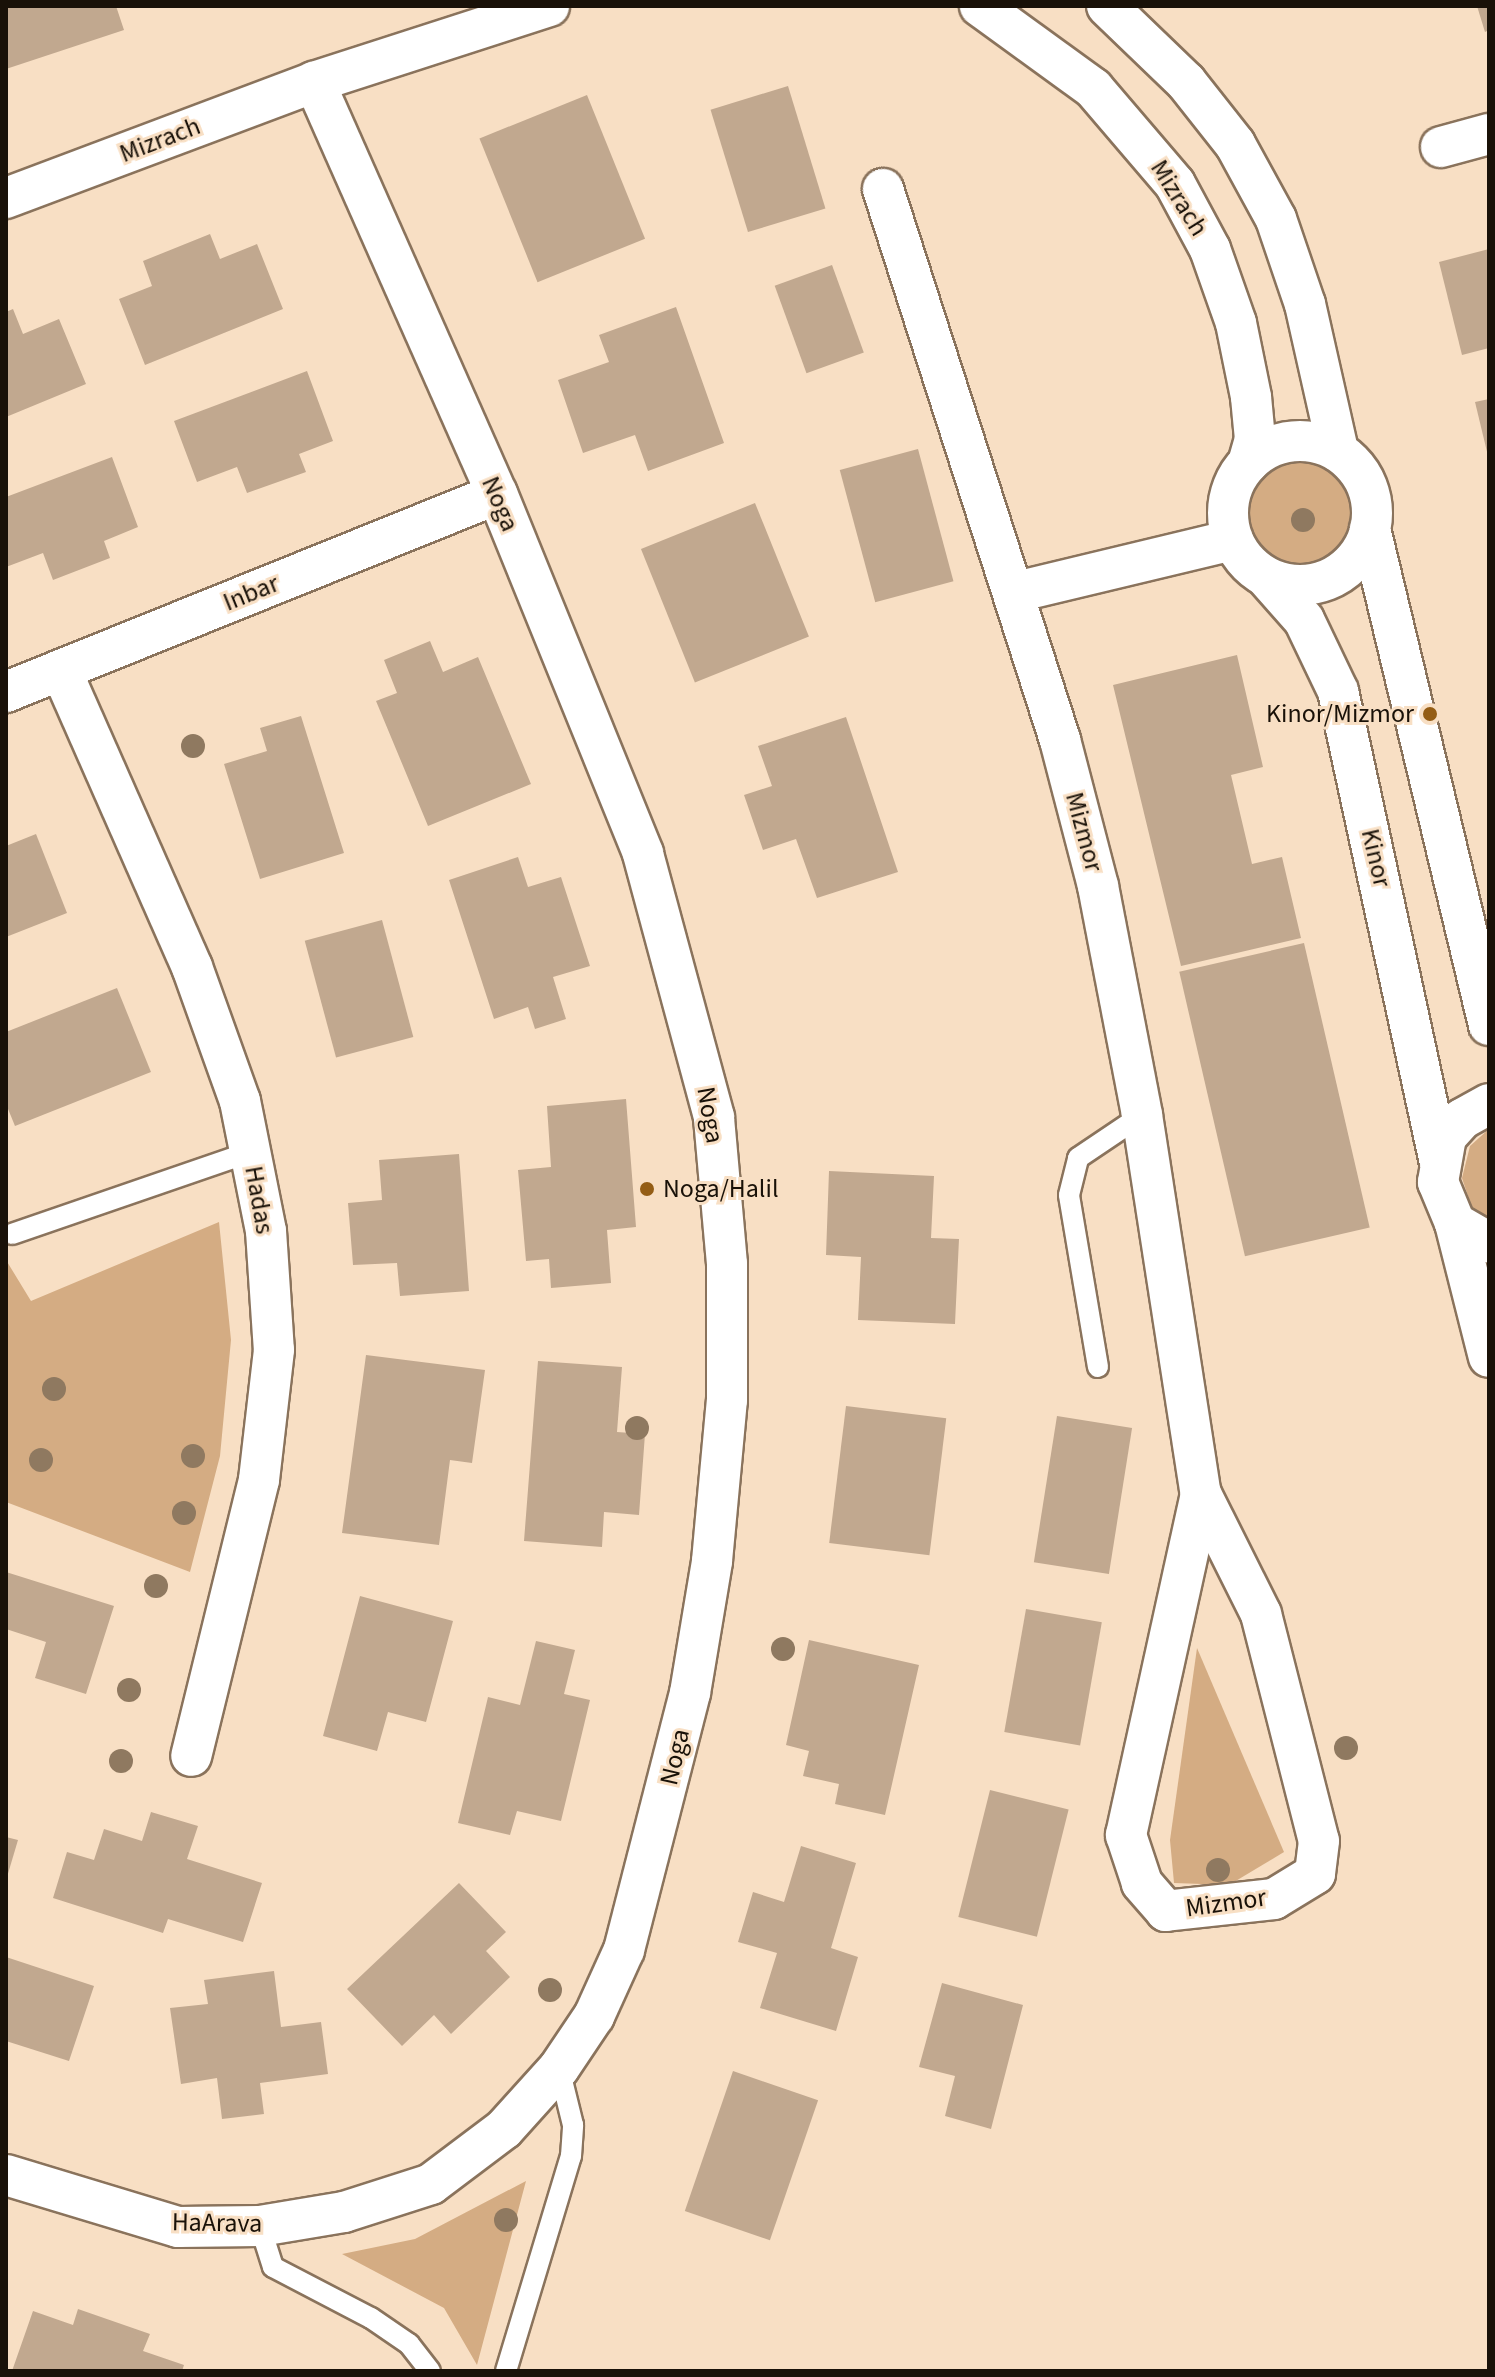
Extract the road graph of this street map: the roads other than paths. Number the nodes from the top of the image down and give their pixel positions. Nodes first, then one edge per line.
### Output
1 (496, 6) edge
2 (549, 6) edge
3 (980, 6) edge
4 (1107, 6) edge
5 (314, 82) junction
6 (1489, 134) edge
7 (1441, 147) dead end
8 (883, 189) dead end
9 (6, 198) edge
10 (1338, 451) junction
11 (1248, 463) junction
12 (497, 494) junction
13 (1370, 529) junction
14 (1233, 540) junction
15 (1266, 577) junction
16 (1016, 592) junction
17 (61, 670) junction
18 (6, 692) edge
19 (1489, 1025) edge
20 (1489, 1104) edge
21 (1142, 1115) junction
22 (250, 1152) junction
23 (1439, 1159) junction
24 (1455, 1223) junction
25 (12, 1234) dead end
26 (1489, 1243) edge
27 (1489, 1357) edge
28 (1098, 1367) dead end
29 (1201, 1494) junction
30 (191, 1756) dead end
31 (559, 2068) junction
32 (6, 2175) edge
33 (431, 2184) joint
34 (260, 2226) junction
35 (430, 2371) edge
36 (506, 2371) edge

1 - 5 street, Mizrach
2 - 5 street, Mizrach
3 - 11 street, Mizrach
4 - 10 street
5 - 9 street, Mizrach
5 - 12 street, Noga
6 - 7 street
8 - 16 street, Mizmor
10 - 11 street
10 - 13 street
11 - 14 street
12 - 17 street, Inbar
12 - 31 street, Noga
13 - 15 street
13 - 19 street
14 - 15 street
14 - 16 street
15 - 23 street, Kinor
16 - 21 street, Mizmor
17 - 18 street, Inbar
17 - 22 street, Hadas
20 - 23 street
21 - 28 lane
21 - 29 street, Mizmor
22 - 25 lane
22 - 30 street, Hadas
23 - 24 street, Kinor
24 - 26 street
24 - 27 street
29 - 29 street, Mizmor
31 - 33 street, Noga
31 - 36 lane
32 - 34 street, HaArava
33 - 34 street, HaArava
34 - 35 lane

